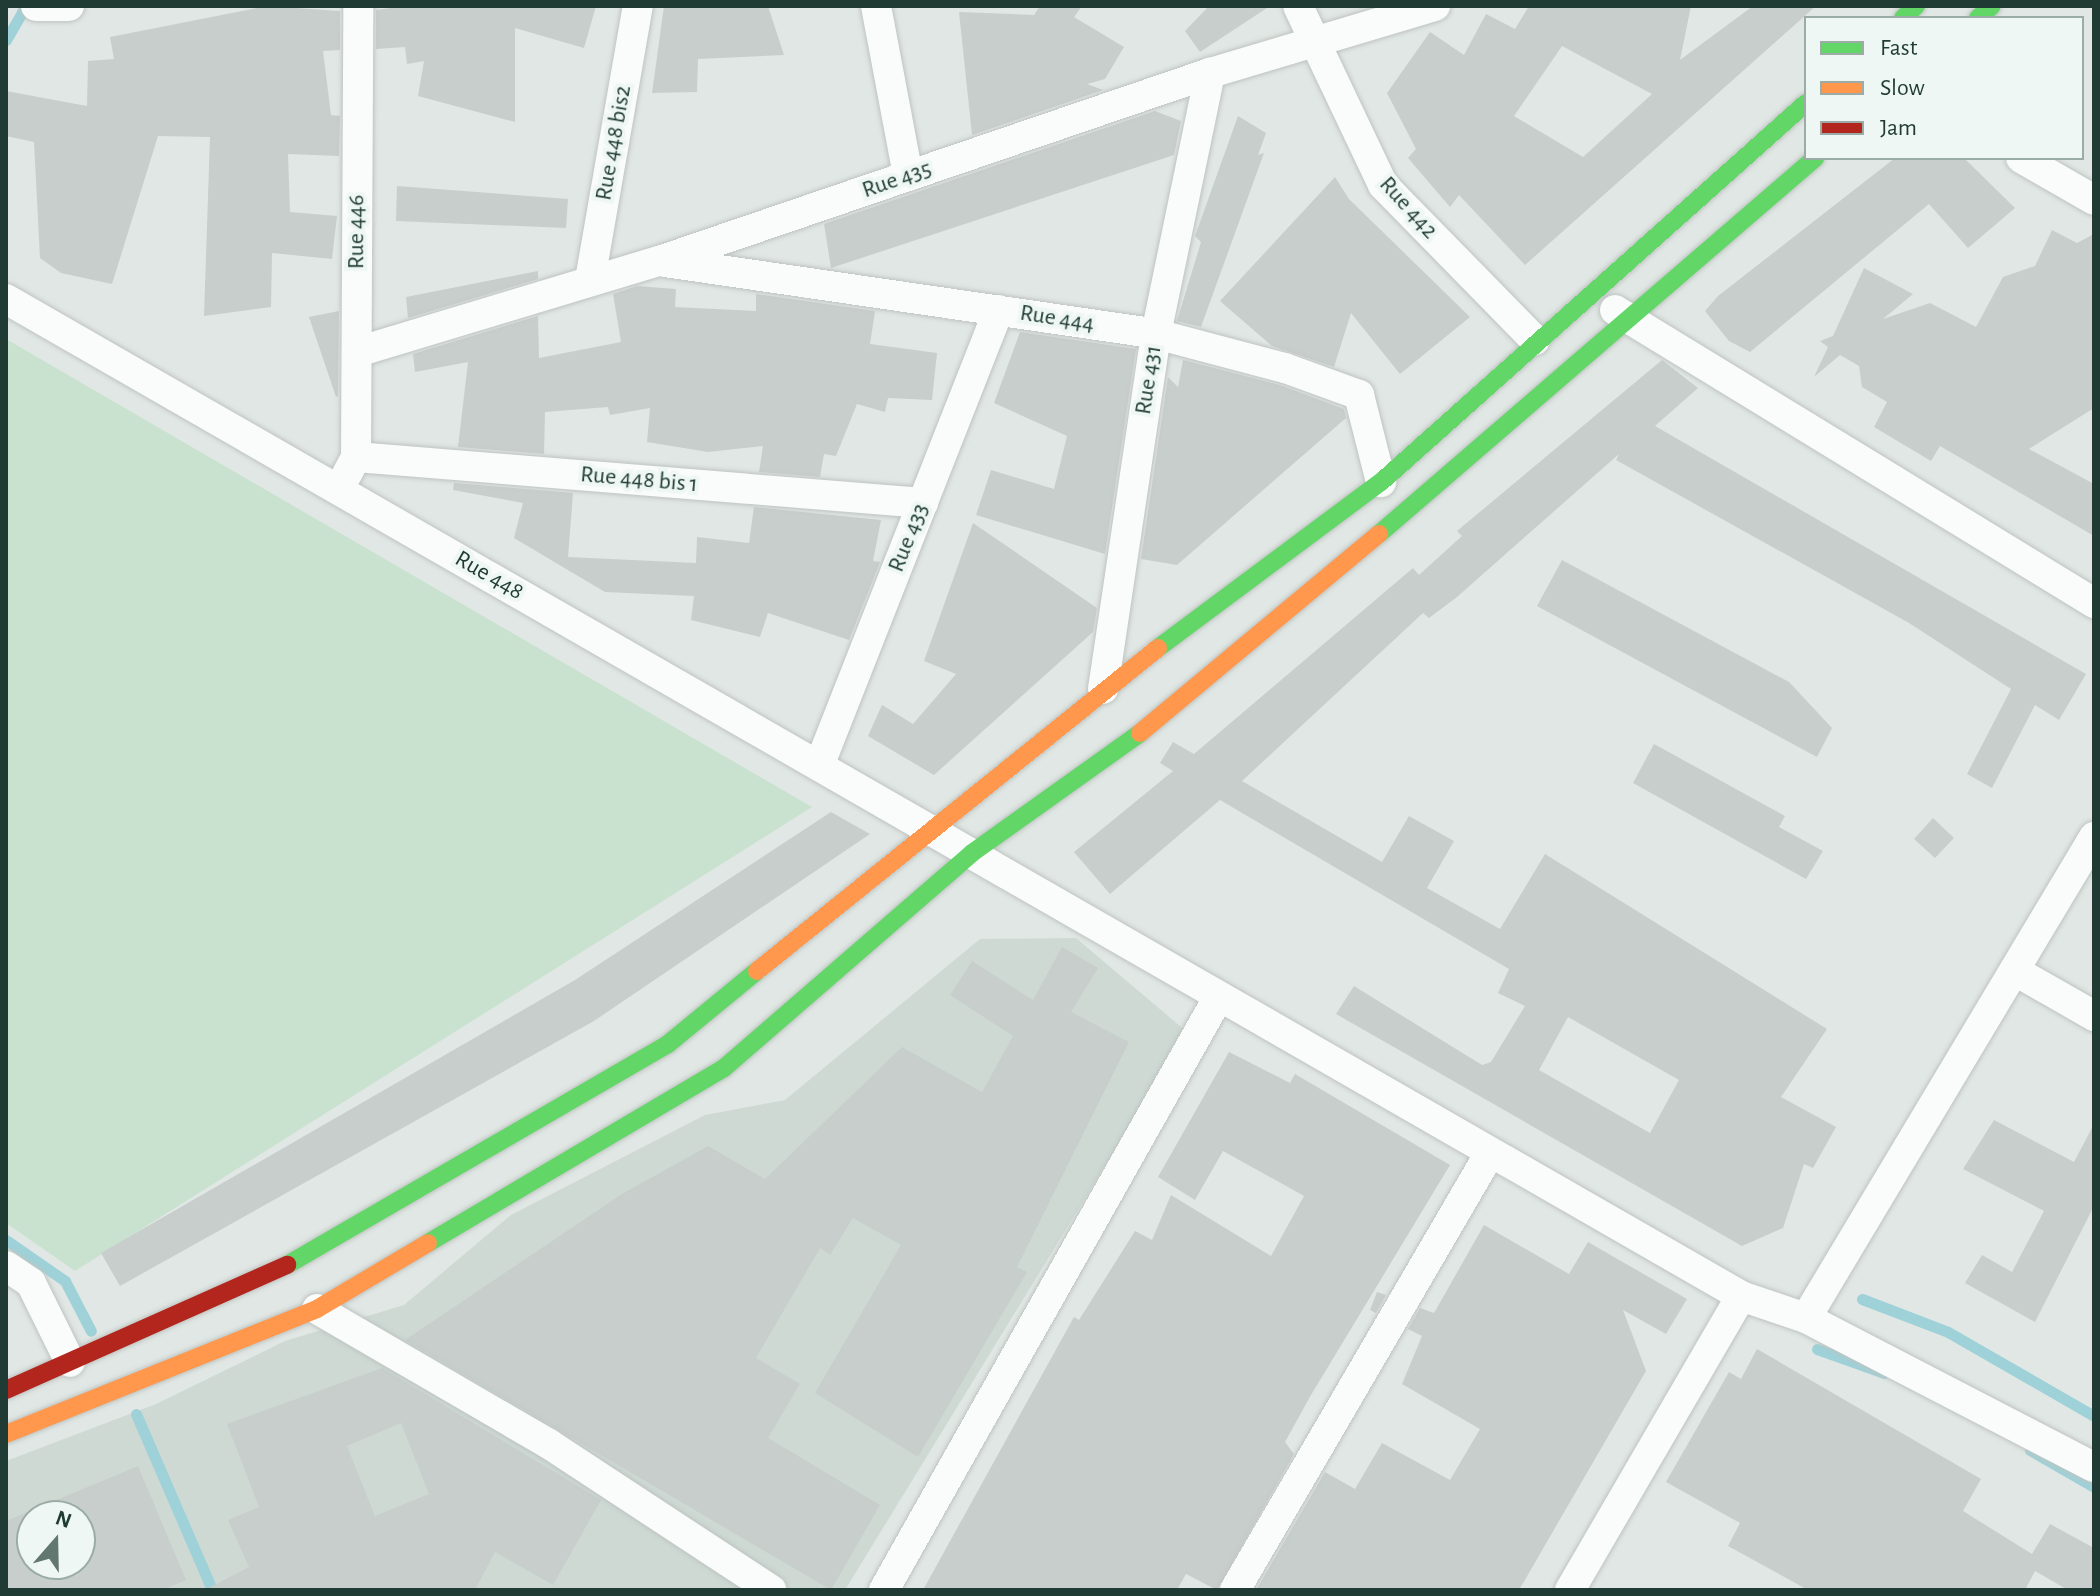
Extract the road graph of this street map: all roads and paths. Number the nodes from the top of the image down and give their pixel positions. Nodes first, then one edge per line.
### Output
1 (358, 6) edge
2 (638, 6) edge
3 (876, 6) edge
4 (1298, 6) edge
5 (1435, 6) edge
6 (1318, 44) junction
7 (1210, 73) junction
8 (1804, 105) edge
9 (1813, 160) edge
10 (2024, 160) edge
11 (908, 176) junction
12 (2094, 200) edge
13 (659, 261) junction
14 (590, 280) junction
15 (1595, 289) junction
16 (6, 299) edge
17 (999, 310) junction
18 (1623, 319) junction
19 (1156, 334) junction
20 (1535, 340) junction
21 (357, 352) junction
22 (356, 457) junction
23 (1381, 482) junction
24 (338, 490) junction
25 (923, 503) junction
26 (2094, 603) edge
27 (1103, 689) junction
28 (819, 766) junction
29 (932, 830) junction
30 (2094, 837) edge
31 (972, 853) junction
32 (2017, 972) junction
33 (1218, 998) junction
34 (2094, 1016) edge
35 (1490, 1153) junction
36 (6, 1266) edge
37 (1741, 1296) junction
38 (317, 1309) junction
39 (1806, 1318) junction
40 (70, 1362) junction
41 (6, 1390) edge
42 (6, 1434) edge
43 (2094, 1467) edge
44 (771, 1590) edge
45 (884, 1590) edge
46 (1235, 1590) edge
47 (1570, 1590) edge

1 - 21 street, Rue 446
2 - 14 street, Rue 448 bis2
3 - 11 street
4 - 6 street, Rue 442
5 - 6 street, Rue 435
6 - 7 street, Rue 435
6 - 20 street, Rue 442
7 - 11 street, Rue 435
7 - 19 street, Rue 431
8 - 15 main road
9 - 18 main road
10 - 12 street
11 - 13 street, Rue 435
13 - 14 street, Rue 435
13 - 17 street, Rue 444
14 - 21 street, Rue 435
15 - 18 street
15 - 20 main road
16 - 24 street, Rue 448
17 - 19 street, Rue 444
17 - 25 street, Rue 433
18 - 26 street
18 - 31 main road
19 - 23 street, Rue 444
19 - 27 street, Rue 431
20 - 23 main road
21 - 22 street, Rue 446
22 - 24 street
22 - 25 street, Rue 448 bis 1
23 - 27 main road
24 - 28 street, Rue 448
25 - 28 street, Rue 433
27 - 29 main road
28 - 29 street, Rue 448
29 - 31 street, Rue 448
29 - 40 main road
30 - 32 street
31 - 33 street, Rue 448
31 - 38 main road
32 - 34 street
32 - 39 street
33 - 35 street, Rue 448
33 - 45 street
35 - 37 street, Rue 448
35 - 46 street
36 - 40 street
37 - 39 street, Rue 448
37 - 47 street
38 - 42 main road
38 - 44 street
39 - 43 street, Rue 448
40 - 41 main road

